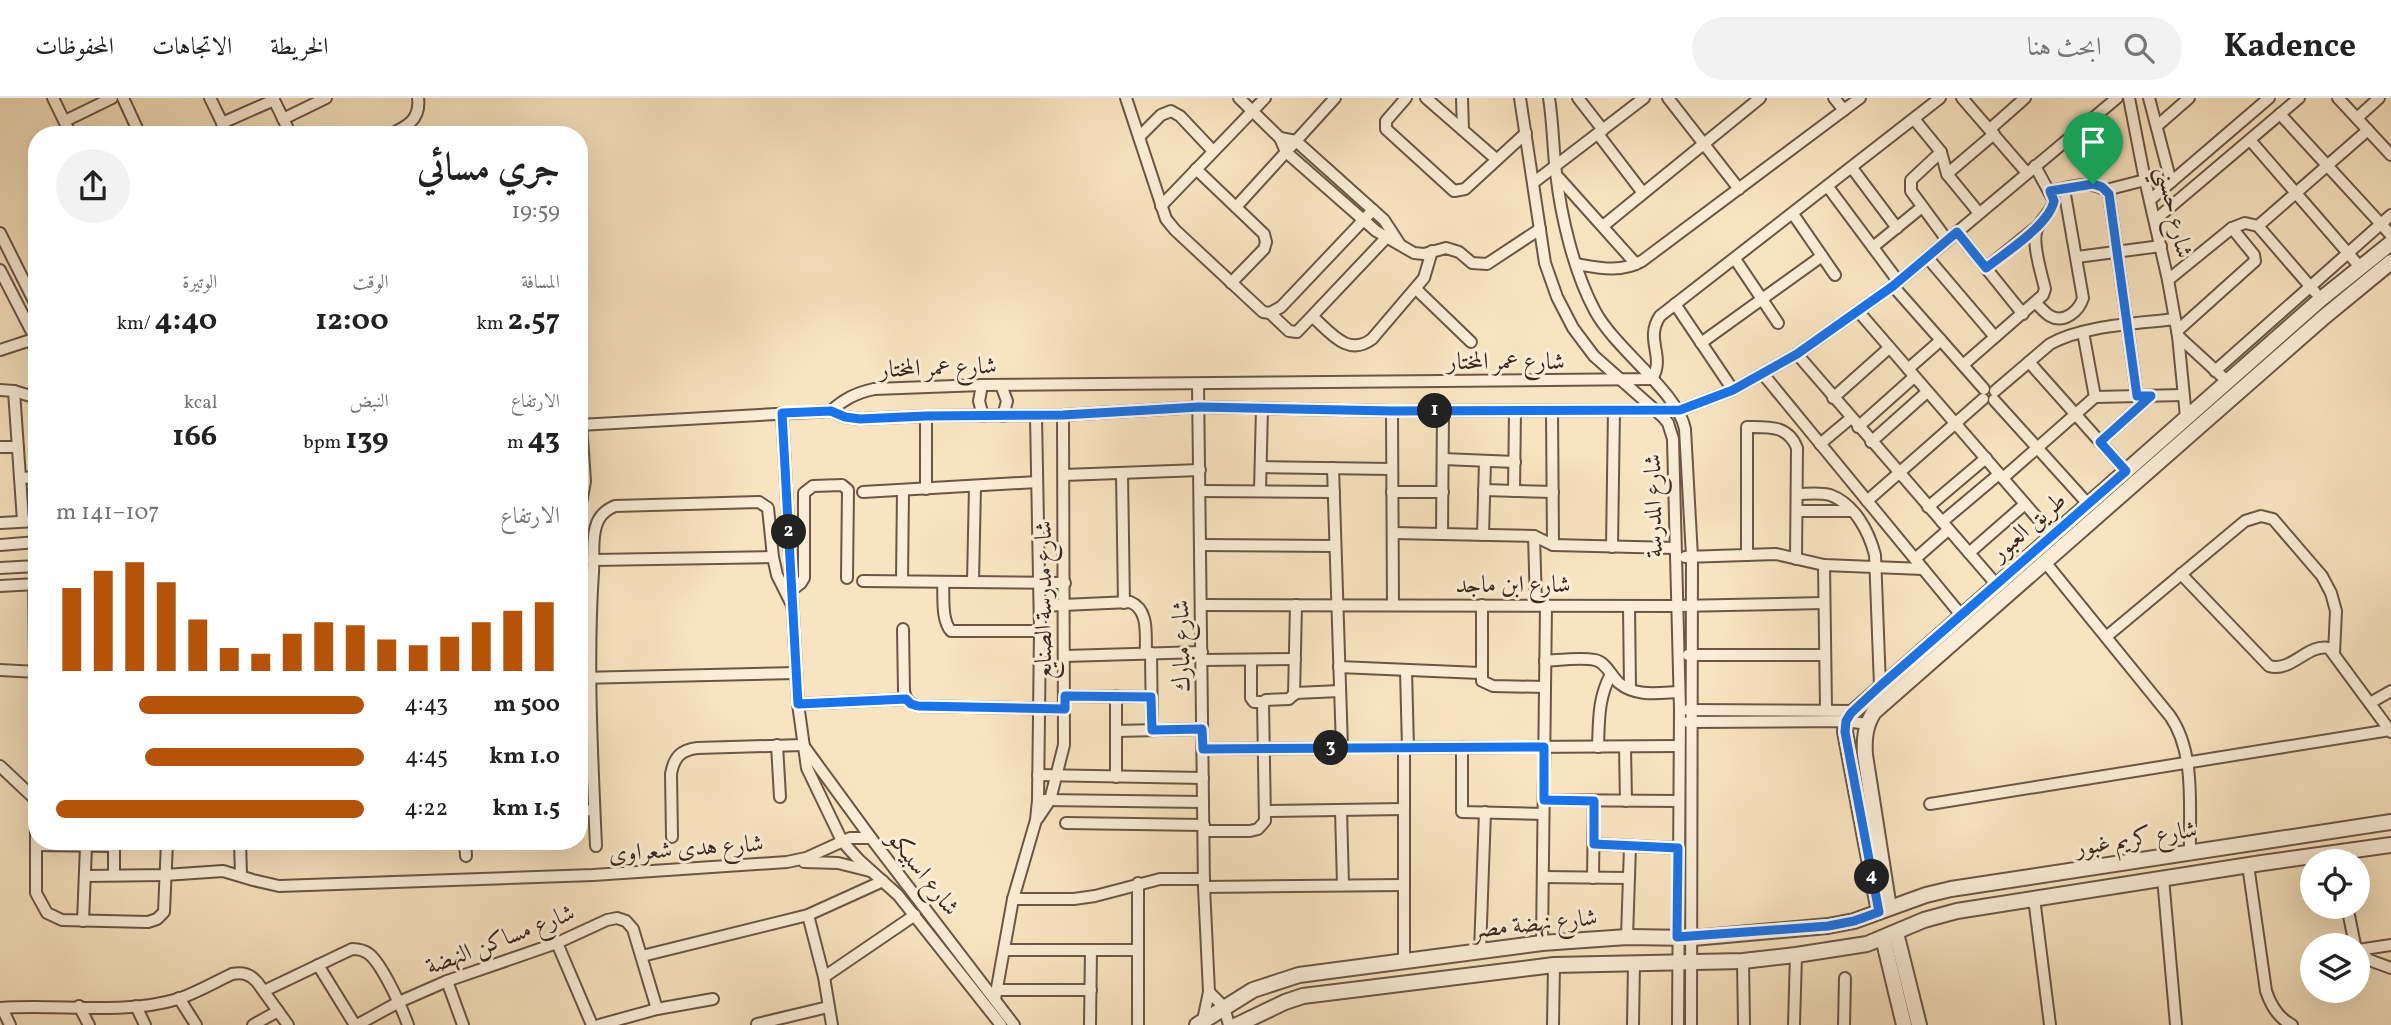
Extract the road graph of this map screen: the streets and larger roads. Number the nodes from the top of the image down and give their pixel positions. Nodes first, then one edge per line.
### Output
1 (53, 98) edge
2 (112, 98) edge
3 (123, 98) edge
4 (210, 98) edge
5 (326, 98) edge
6 (418, 98) edge
7 (1126, 98) edge
8 (1239, 98) edge
9 (1265, 98) edge
10 (1335, 98) edge
11 (1406, 98) edge
12 (1426, 98) edge
13 (1462, 98) edge
14 (1520, 98) edge
15 (1578, 98) edge
16 (1644, 98) edge
17 (1668, 98) edge
18 (1760, 98) edge
19 (1834, 98) edge
20 (1860, 98) edge
21 (1940, 98) edge
22 (1962, 98) edge
23 (2025, 98) edge
24 (2117, 98) edge
25 (2129, 98) edge
26 (2149, 98) edge
27 (2189, 98) edge
28 (2269, 98) edge
29 (2299, 98) edge
30 (2338, 98) edge
31 (2379, 98) edge
32 (274, 99) edge
33 (1552, 100) edge
34 (1844, 110) junction
35 (1252, 112) junction
36 (2280, 114) junction
37 (2357, 118) junction
38 (283, 119) junction
39 (1914, 119) junction
40 (65, 121) junction
41 (222, 123) junction
42 (67, 126) edge
43 (136, 126) edge
44 (224, 126) edge
45 (286, 126) edge
46 (406, 126) edge
47 (2157, 126) junction
48 (1463, 130) junction
49 (2368, 130) junction
50 (1600, 132) junction
51 (1992, 132) junction
52 (1525, 133) junction
53 (1139, 136) junction
54 (1280, 138) junction
55 (2250, 140) junction
56 (1296, 141) junction
57 (1704, 144) junction
58 (1213, 151) junction
59 (2390, 151) edge
60 (1286, 152) junction
61 (1941, 152) junction
62 (1496, 159) junction
63 (2327, 166) junction
64 (1852, 168) junction
65 (1196, 169) junction
66 (2031, 169) junction
67 (1556, 171) junction
68 (1947, 174) junction
69 (2145, 180) junction
70 (2171, 182) junction
71 (1533, 183) junction
72 (1828, 187) junction
73 (2064, 188) junction
74 (1738, 189) junction
75 (2106, 190) junction
76 (2050, 191) junction
77 (2295, 192) junction
78 (1643, 193) junction
79 (2150, 200) junction
80 (1161, 206) junction
81 (1236, 207) junction
82 (1922, 207) junction
83 (1373, 210) junction
84 (1979, 213) junction
85 (1793, 214) junction
86 (2391, 215) edge
87 (1363, 220) junction
88 (2155, 220) junction
89 (2381, 224) junction
90 (1603, 226) junction
91 (2038, 226) junction
92 (2258, 226) junction
93 (1897, 228) junction
94 (2231, 228) junction
95 (1540, 229) junction
96 (1957, 232) junction
97 (0, 233) edge
98 (2391, 234) edge
99 (1387, 238) junction
100 (1947, 240) junction
101 (1399, 243) junction
102 (2391, 243) edge
103 (2161, 246) junction
104 (1873, 247) junction
105 (1432, 251) junction
106 (2116, 251) junction
107 (2348, 253) junction
108 (1822, 256) junction
109 (1927, 257) junction
110 (2077, 257) junction
111 (1735, 259) junction
112 (2391, 262) edge
113 (1576, 264) junction
114 (1636, 264) junction
115 (2360, 267) junction
116 (1986, 268) junction
117 (0, 270) edge
118 (1835, 275) dead end
119 (2168, 280) junction
120 (1231, 283) junction
121 (1896, 283) junction
122 (2310, 286) junction
123 (28, 289) edge
124 (1416, 289) junction
125 (1762, 299) junction
126 (2321, 299) junction
127 (2036, 303) junction
128 (1675, 304) junction
129 (1858, 311) junction
130 (1270, 313) junction
131 (2023, 314) junction
132 (1313, 317) junction
133 (2175, 319) junction
134 (1778, 323) dead end
135 (28, 324) edge
136 (2127, 326) junction
137 (2083, 332) junction
138 (2177, 334) junction
139 (1996, 337) junction
140 (1941, 340) junction
141 (28, 342) edge
142 (1471, 342) dead end
143 (1701, 342) junction
144 (1889, 348) junction
145 (0, 350) edge
146 (1797, 354) junction
147 (2029, 362) junction
148 (1962, 365) junction
149 (1911, 373) junction
150 (1763, 374) junction
151 (2221, 376) junction
152 (1652, 379) junction
153 (1620, 381) junction
154 (1198, 384) junction
155 (982, 385) junction
156 (1001, 385) junction
157 (0, 390) edge
158 (1733, 390) junction
159 (14, 391) junction
160 (1927, 392) junction
161 (2237, 393) junction
162 (28, 395) edge
163 (1989, 395) junction
164 (2137, 396) junction
165 (2151, 396) junction
166 (2183, 396) junction
167 (2095, 397) junction
168 (1833, 398) junction
169 (1199, 407) junction
170 (1262, 408) junction
171 (1614, 410) junction
172 (1680, 410) junction
173 (831, 411) junction
174 (1392, 411) junction
175 (1443, 411) junction
176 (1515, 411) junction
177 (1552, 411) junction
178 (1657, 411) junction
179 (782, 413) junction
180 (2074, 414) junction
181 (1036, 415) junction
182 (1063, 415) junction
183 (926, 416) junction
184 (984, 416) junction
185 (1003, 416) junction
186 (2186, 417) junction
187 (1854, 423) junction
188 (1955, 424) junction
189 (588, 425) edge
190 (2197, 429) junction
191 (1871, 442) junction
192 (2100, 442) junction
193 (1820, 444) junction
194 (0, 447) edge
195 (18, 447) junction
196 (2037, 448) junction
197 (1986, 458) junction
198 (1443, 459) junction
199 (1485, 461) junction
200 (1515, 461) junction
201 (1261, 467) junction
202 (1333, 468) junction
203 (1392, 469) junction
204 (1200, 470) junction
205 (2126, 471) junction
206 (1122, 473) junction
207 (1899, 473) junction
208 (1064, 475) junction
209 (2001, 476) junction
210 (20, 478) junction
211 (28, 478) edge
212 (1037, 482) junction
213 (975, 486) junction
214 (926, 489) junction
215 (903, 490) junction
216 (1484, 490) junction
217 (1200, 491) junction
218 (1260, 491) junction
219 (1514, 491) junction
220 (863, 492) dead end
221 (1334, 492) junction
222 (1392, 492) junction
223 (1443, 492) junction
224 (1553, 492) junction
225 (1797, 494) junction
226 (1867, 501) junction
227 (2025, 503) junction
228 (2088, 504) junction
229 (1928, 507) junction
230 (1797, 511) junction
231 (1852, 511) junction
232 (23, 522) junction
233 (28, 522) edge
234 (0, 523) edge
235 (1945, 526) junction
236 (1392, 533) junction
237 (1442, 534) junction
238 (1483, 535) junction
239 (2052, 535) junction
240 (1534, 536) junction
241 (28, 543) edge
242 (0, 545) edge
243 (1201, 545) junction
244 (1335, 545) junction
245 (1553, 545) junction
246 (1612, 547) junction
247 (1676, 553) junction
248 (1969, 553) junction
249 (1747, 555) junction
250 (773, 556) junction
251 (1692, 556) junction
252 (1796, 559) junction
253 (1915, 559) junction
254 (593, 560) junction
255 (2045, 562) junction
256 (1824, 565) junction
257 (28, 566) edge
258 (1875, 567) junction
259 (0, 568) edge
260 (1923, 569) junction
261 (2181, 574) junction
262 (847, 578) dead end
263 (863, 581) dead end
264 (902, 582) junction
265 (943, 582) junction
266 (973, 582) junction
267 (1039, 583) junction
268 (1065, 583) junction
269 (28, 584) edge
270 (588, 584) edge
271 (592, 584) junction
272 (1996, 584) junction
273 (0, 586) edge
274 (792, 590) junction
275 (1124, 603) junction
276 (1824, 603) junction
277 (1065, 605) junction
278 (1296, 605) junction
279 (1393, 605) junction
280 (1482, 605) junction
281 (1541, 605) junction
282 (1040, 606) junction
283 (1201, 606) junction
284 (1338, 606) junction
285 (1629, 606) junction
286 (1677, 606) junction
287 (1692, 606) junction
288 (793, 608) junction
289 (1961, 615) junction
290 (902, 629) dead end
291 (588, 631) edge
292 (1040, 631) junction
293 (2106, 637) junction
294 (1148, 653) junction
295 (2333, 653) junction
296 (1825, 654) junction
297 (1678, 655) junction
298 (1692, 655) junction
299 (1065, 656) junction
300 (1202, 656) junction
301 (1295, 659) junction
302 (1251, 660) junction
303 (1545, 661) junction
304 (1339, 667) junction
305 (0, 670) edge
306 (1406, 670) junction
307 (28, 672) edge
308 (796, 673) junction
309 (1480, 673) junction
310 (1611, 674) junction
311 (588, 678) edge
312 (1880, 686) junction
313 (1545, 687) junction
314 (1630, 689) junction
315 (1340, 691) junction
316 (2391, 691) edge
317 (1678, 692) junction
318 (1294, 695) junction
319 (1065, 696) junction
320 (1116, 696) junction
321 (1151, 697) junction
322 (906, 699) junction
323 (1263, 702) junction
324 (2370, 703) junction
325 (798, 704) junction
326 (1039, 709) junction
327 (1065, 709) junction
328 (1826, 709) junction
329 (1680, 710) junction
330 (1692, 716) junction
331 (1850, 716) junction
332 (1871, 718) junction
333 (1679, 723) junction
334 (1202, 729) junction
335 (1152, 730) junction
336 (588, 731) edge
337 (2390, 731) edge
338 (1116, 732) junction
339 (776, 745) junction
340 (803, 745) junction
341 (1679, 746) junction
342 (1462, 747) junction
343 (1544, 747) junction
344 (1598, 747) junction
345 (1625, 747) junction
346 (1264, 748) junction
347 (1342, 748) junction
348 (1406, 748) junction
349 (1203, 749) junction
350 (2188, 762) junction
351 (0, 766) edge
352 (1038, 775) junction
353 (1057, 777) junction
354 (1116, 777) junction
355 (1203, 778) junction
356 (28, 792) edge
357 (780, 797) dead end
358 (1044, 800) junction
359 (1544, 800) junction
360 (1594, 801) junction
361 (1626, 801) junction
362 (1678, 801) junction
363 (1203, 802) junction
364 (1930, 804) dead end
365 (1404, 809) junction
366 (588, 810) edge
367 (594, 810) junction
368 (1341, 810) junction
369 (1266, 811) junction
370 (1485, 812) junction
371 (1544, 814) junction
372 (2391, 822) edge
373 (1066, 824) dead end
374 (1204, 828) junction
375 (672, 837) dead end
376 (871, 838) junction
377 (842, 841) junction
378 (1594, 844) junction
379 (2391, 845) edge
380 (596, 846) dead end
381 (1630, 846) junction
382 (1678, 848) junction
383 (36, 850) edge
384 (86, 850) edge
385 (114, 850) edge
386 (167, 850) edge
387 (240, 850) edge
388 (466, 850) edge
389 (2370, 850) edge
390 (2190, 852) junction
391 (466, 856) dead end
392 (2300, 860) edge
393 (787, 862) junction
394 (2248, 865) junction
395 (872, 871) junction
396 (114, 875) junction
397 (165, 875) junction
398 (241, 875) junction
399 (85, 876) junction
400 (1543, 877) junction
401 (1593, 878) junction
402 (1629, 878) junction
403 (2163, 878) junction
404 (883, 881) junction
405 (1138, 883) junction
406 (1204, 883) junction
407 (1404, 885) junction
408 (1343, 886) junction
409 (1013, 898) junction
410 (2034, 898) junction
411 (1884, 910) junction
412 (808, 915) junction
413 (915, 915) junction
414 (83, 921) junction
415 (1889, 936) junction
416 (1627, 937) junction
417 (1677, 937) junction
418 (1693, 937) junction
419 (557, 943) junction
420 (1542, 943) junction
421 (2391, 945) edge
422 (2370, 947) edge
423 (1004, 950) junction
424 (1091, 950) junction
425 (1138, 950) junction
426 (1480, 951) junction
427 (1796, 955) junction
428 (642, 956) junction
429 (2370, 960) edge
430 (1404, 961) junction
431 (1743, 961) junction
432 (1685, 962) junction
433 (1634, 964) junction
434 (318, 965) junction
435 (1554, 965) junction
436 (2391, 968) edge
437 (824, 976) junction
438 (1845, 978) dead end
439 (447, 981) junction
440 (1091, 990) junction
441 (264, 991) junction
442 (1209, 992) junction
443 (996, 994) junction
444 (179, 998) junction
445 (713, 999) dead end
446 (399, 1002) junction
447 (79, 1006) junction
448 (135, 1006) junction
449 (828, 1007) junction
450 (1224, 1007) junction
451 (1, 1008) edge
452 (657, 1009) junction
453 (278, 1011) junction
454 (404, 1023) edge
455 (757, 1024) edge
456 (1200, 1024) edge
457 (10, 1025) edge
458 (89, 1025) edge
459 (145, 1025) edge
460 (196, 1025) edge
461 (253, 1025) edge
462 (288, 1025) edge
463 (356, 1025) edge
464 (464, 1025) edge
465 (592, 1025) edge
466 (599, 1025) edge
467 (832, 1025) edge
468 (1000, 1025) edge
469 (1014, 1025) edge
470 (1090, 1025) edge
471 (1138, 1025) edge
472 (1229, 1025) edge
473 (1237, 1025) edge
474 (1553, 1025) edge
475 (1633, 1025) edge
476 (1678, 1025) edge
477 (1691, 1025) edge
478 (1744, 1025) edge
479 (1794, 1025) edge
480 (1844, 1025) edge
481 (1904, 1025) edge
482 (1919, 1025) edge
483 (2050, 1025) edge
484 (2176, 1025) edge
485 (2292, 1025) edge

1 - 40 street
2 - 40 street
3 - 43 street
4 - 41 street
5 - 38 street
6 - 46 street
7 - 53 street
8 - 35 street
9 - 35 street
10 - 56 street
11 - 62 street
12 - 48 street
13 - 48 street
14 - 52 street, شارع المدرسة
15 - 50 street
16 - 50 street
17 - 57 street
18 - 57 street
19 - 34 street
20 - 34 street
21 - 39 street
22 - 51 street
23 - 51 street
24 - 66 street, شارع عمر المختار
25 - 69 street, شارع حسني
26 - 47 street
27 - 47 street
28 - 70 street
29 - 36 street
30 - 37 street
31 - 37 street
32 - 38 street
32 - 41 street
33 - 67 street
34 - 74 street
35 - 54 street
35 - 58 street
36 - 55 street
36 - 63 street
37 - 49 street
38 - 45 street
39 - 61 street
39 - 64 street
40 - 42 street
41 - 44 street
47 - 70 street
48 - 62 street
49 - 59 street
49 - 63 street
50 - 67 street
50 - 78 street
51 - 66 street
51 - 68 street
52 - 62 street
52 - 71 street, شارع المدرسة
53 - 58 street
53 - 80 street
54 - 56 street
54 - 60 street
55 - 77 street
55 - 88 street
56 - 60 street
56 - 83 street
57 - 74 street
57 - 78 street
58 - 65 street
60 - 81 street
60 - 87 street
61 - 68 street
61 - 82 street
63 - 77 street
63 - 89 street
64 - 72 street
64 - 93 street
65 - 80 street
65 - 81 street
66 - 76 street
66 - 84 street, شارع عمر المختار
67 - 71 street
67 - 90 street
67 - 113 street
68 - 84 street
69 - 75 street
69 - 79 street, شارع حسني
70 - 79 street
71 - 95 street, شارع المدرسة
72 - 85 street
72 - 104 street
73 - 75 street
73 - 76 street
73 - 110 street
74 - 114 street
75 - 106 street
76 - 91 street
77 - 92 street
77 - 107 street
78 - 90 street
79 - 88 street, شارع حسني
80 - 120 street
81 - 120 street
82 - 93 street
82 - 100 street
83 - 87 street
83 - 101 street
84 - 96 street, شارع عمر المختار
85 - 108 street
85 - 111 street
86 - 89 street
87 - 99 street
87 - 130 street
88 - 103 street, شارع حسني
89 - 98 street
89 - 107 street
90 - 114 street
91 - 116 street
91 - 127 street
92 - 94 street
92 - 122 street
93 - 104 street
94 - 119 street
94 - 138 street
95 - 105 street
95 - 153 street, شارع المدرسة
96 - 100 street, شارع عمر المختار
96 - 116 street
97 - 123 street
99 - 101 street
99 - 132 street
100 - 109 street, شارع عمر المختار
101 - 105 street
102 - 115 street, طريق العبور
103 - 106 street
103 - 119 street, شارع حسني
104 - 121 street
105 - 124 street
106 - 110 street
106 - 136 street
107 - 115 street
107 - 122 street
108 - 118 street
108 - 125 street
109 - 121 street, شارع عمر المختار
109 - 139 street
110 - 127 street
111 - 125 street
111 - 128 street
112 - 161 street, طريق العبور
113 - 114 street
113 - 152 street
115 - 126 street, طريق العبور
116 - 131 street
117 - 135 street
119 - 133 street, شارع حسني
120 - 130 street
121 - 129 street, شارع عمر المختار
121 - 140 street
122 - 126 street
122 - 151 street
124 - 132 street
124 - 142 street
125 - 134 street
125 - 143 street
126 - 151 street, طريق العبور
127 - 131 street
128 - 143 street
128 - 152 street
129 - 144 street
129 - 146 street, شارع عمر المختار
130 - 132 street
131 - 139 street
133 - 136 street
133 - 138 street, شارع حسني
136 - 137 street
136 - 164 street
137 - 147 street
137 - 167 street
138 - 151 street
138 - 166 street, شارع حسني
139 - 148 street
140 - 148 street
140 - 149 street
141 - 145 street
143 - 158 street
144 - 149 street
144 - 168 street
146 - 150 street, شارع عمر المختار
146 - 168 street
147 - 163 street
147 - 180 street
148 - 163 street
149 - 160 street
149 - 187 street
150 - 158 street, شارع عمر المختار
150 - 193 street
151 - 161 street
151 - 186 street, طريق العبور
152 - 153 street, شارع عمر المختار
152 - 172 street
153 - 154 street, شارع عمر المختار
153 - 178 street, شارع المدرسة
154 - 156 street, شارع عمر المختار
154 - 169 street, شارع مبارك
155 - 156 street, شارع عمر المختار
155 - 173 street, شارع عمر المختار
155 - 184 street
156 - 185 street
157 - 159 street
158 - 172 street, شارع عمر المختار
159 - 162 street
159 - 195 street
160 - 188 street
160 - 191 street
161 - 190 street, طريق العبور
163 - 188 street
163 - 196 street
164 - 165 street
164 - 167 street
165 - 166 street
165 - 192 street
166 - 186 street, شارع حسني
167 - 180 street
168 - 187 street
169 - 170 street, شارع عمر المختار
169 - 182 street, شارع عمر المختار
169 - 204 street, شارع مبارك
170 - 174 street, شارع عمر المختار
170 - 201 street
171 - 177 street, شارع عمر المختار
171 - 178 street, شارع عمر المختار
171 - 246 street
172 - 178 street, شارع عمر المختار
172 - 251 street, شارع المدرسة
173 - 179 street
173 - 183 street, شارع عمر المختار
174 - 175 street, شارع عمر المختار
174 - 203 street
175 - 176 street, شارع عمر المختار
175 - 198 street
176 - 177 street, شارع عمر المختار
176 - 200 street
177 - 224 street
178 - 247 street, شارع المدرسة
179 - 189 street
179 - 274 street, شارع اسبيكو
180 - 192 street
180 - 196 street
181 - 182 street, شارع عمر المختار
181 - 185 street, شارع عمر المختار
181 - 212 street, شارع مدرسة الصنايع
182 - 208 street, شارع مدرسة الصنايع
183 - 184 street, شارع عمر المختار
183 - 214 street
184 - 185 street, شارع عمر المختار
186 - 190 street
186 - 205 street, طريق العبور
187 - 191 street
187 - 193 street
188 - 197 street
188 - 207 street
190 - 255 street, طريق العبور
191 - 207 street
192 - 205 street
193 - 226 street
194 - 195 street
195 - 210 street
196 - 209 street
196 - 228 street
197 - 209 street
197 - 229 street
198 - 199 street
198 - 223 street
199 - 200 street
199 - 216 street
200 - 219 street
201 - 202 street
201 - 218 street
202 - 203 street
202 - 221 street
203 - 222 street
204 - 206 street
204 - 217 street, شارع مبارك
205 - 228 street, طريق العبور
206 - 208 street
206 - 275 street
207 - 226 street
207 - 229 street
208 - 268 street, شارع مدرسة الصنايع
209 - 227 street
209 - 235 street
210 - 211 street
210 - 232 street
212 - 213 street
212 - 267 street, شارع مدرسة الصنايع
213 - 214 street
213 - 266 street
214 - 215 street
215 - 220 street
215 - 264 street
216 - 219 street
216 - 238 street
217 - 218 street
217 - 243 street, شارع مبارك
218 - 221 street
219 - 224 street
221 - 244 street
222 - 223 street
222 - 236 street
223 - 237 street
224 - 245 street
225 - 230 street
225 - 231 street
225 - 249 street
226 - 253 street
227 - 239 street
227 - 248 street
228 - 239 street, طريق العبور
229 - 235 street
230 - 231 street
230 - 252 street
231 - 258 street
232 - 233 street
232 - 234 street
235 - 248 street
235 - 253 street
236 - 237 street
236 - 279 street
237 - 238 street
238 - 240 street
239 - 272 street, طريق العبور
240 - 245 street
240 - 281 street
241 - 242 street
243 - 244 street
243 - 283 street, شارع مبارك
244 - 284 street
245 - 246 street
246 - 247 street
247 - 251 street
247 - 286 street, شارع المدرسة
248 - 272 street
249 - 251 street
249 - 252 street
250 - 254 street
250 - 254 street
250 - 288 street
251 - 287 street, شارع المدرسة
252 - 256 street
253 - 260 street
254 - 271 street
255 - 293 street
255 - 332 street, طريق العبور
256 - 258 street
256 - 276 street
257 - 259 street
258 - 260 street
258 - 312 street
260 - 289 street
261 - 293 street
261 - 295 street
261 - 295 street
262 - 274 street
263 - 264 street
264 - 265 street
265 - 266 street
265 - 292 street
266 - 267 street
267 - 268 street
267 - 282 street, شارع مدرسة الصنايع
268 - 277 street, شارع مدرسة الصنايع
269 - 273 street
270 - 271 street
271 - 291 street
272 - 289 street, طريق العبور
274 - 288 street, شارع اسبيكو
275 - 277 street
275 - 294 street
276 - 287 street, شارع ابن ماجد
276 - 296 street
277 - 282 street
277 - 299 street, شارع مدرسة الصنايع
278 - 283 street, شارع ابن ماجد
278 - 284 street, شارع ابن ماجد
278 - 301 street
279 - 280 street, شارع ابن ماجد
279 - 284 street, شارع ابن ماجد
280 - 281 street, شارع ابن ماجد
280 - 309 street
281 - 285 street, شارع ابن ماجد
281 - 303 street
282 - 292 street, شارع مدرسة الصنايع
283 - 300 street, شارع مبارك
284 - 304 street
285 - 286 street, شارع ابن ماجد
285 - 314 street
286 - 287 street, شارع ابن ماجد
286 - 297 street, شارع المدرسة
287 - 298 street, شارع المدرسة
288 - 308 street, شارع اسبيكو
289 - 312 street, طريق العبور
290 - 322 street
292 - 326 street, شارع مدرسة الصنايع
293 - 350 street
294 - 299 street
294 - 300 street
294 - 321 street
295 - 324 street
296 - 298 street
296 - 328 street
297 - 298 street
297 - 317 street, شارع المدرسة
298 - 330 street, شارع المدرسة
299 - 319 street, شارع مدرسة الصنايع
300 - 302 street
300 - 334 street, شارع مبارك
301 - 302 street
301 - 318 street
302 - 323 street
303 - 310 street
303 - 313 street
304 - 306 street
304 - 315 street
305 - 307 street
306 - 309 street
306 - 348 street
308 - 311 street
308 - 325 street, شارع اسبيكو
309 - 313 street
310 - 314 street
310 - 344 street
312 - 331 street, طريق العبور
313 - 343 street
314 - 317 street
315 - 318 street
315 - 347 street
316 - 324 street
317 - 329 street, شارع المدرسة
318 - 323 street
319 - 320 street
319 - 327 street, شارع مدرسة الصنايع
320 - 321 street
320 - 338 street
321 - 335 street
322 - 325 street
322 - 326 street
323 - 346 street
324 - 337 street
325 - 340 street, شارع اسبيكو
326 - 327 street
326 - 352 street, شارع مدرسة الصنايع
327 - 353 street, شارع مدرسة الصنايع
328 - 330 street
328 - 331 street
329 - 330 street
329 - 333 street, شارع المدرسة
330 - 331 street
330 - 333 street
330 - 418 street, شارع المدرسة
331 - 332 street
331 - 411 street
332 - 411 street
333 - 341 street, شارع المدرسة
334 - 335 street
334 - 349 street, شارع مبارك
335 - 338 street
336 - 367 street
337 - 350 street
338 - 354 street
339 - 340 street
339 - 357 street
339 - 375 street
340 - 376 street, شارع اسبيكو
340 - 377 street, شارع اسبيكو
341 - 345 street
341 - 362 street, شارع المدرسة
342 - 343 street
342 - 348 street
342 - 370 street
343 - 344 street
343 - 359 street
344 - 345 street
345 - 361 street
346 - 347 street
346 - 349 street
346 - 369 street
347 - 348 street
348 - 365 street
349 - 355 street, شارع مبارك
350 - 364 street
350 - 390 street
351 - 356 street
352 - 353 street
352 - 358 street, شارع مدرسة الصنايع
353 - 354 street
353 - 358 street, شارع مدرسة الصنايع
354 - 355 street
355 - 363 street, شارع مبارك
358 - 363 street
358 - 409 street, شارع مدرسة الصنايع
359 - 360 street
359 - 371 street
360 - 361 street
360 - 378 street
361 - 362 street
362 - 382 street, شارع المدرسة
363 - 374 street, شارع مبارك
365 - 368 street
365 - 407 street
366 - 367 street
367 - 380 street
368 - 369 street
368 - 408 street
369 - 374 street
370 - 371 street
370 - 426 street
371 - 400 street
372 - 390 street, شارع كريم غبور
373 - 374 street
374 - 406 street, شارع مبارك
376 - 377 street, شارع هدى شعراوى
376 - 443 street, شارع اسبيكو
377 - 393 street, شارع هدى شعراوى
377 - 395 street, شارع اسبيكو
378 - 381 street
378 - 401 street
379 - 389 street, شارع كريم غبور
381 - 382 street
381 - 402 street
382 - 417 street, شارع المدرسة
383 - 414 street
384 - 399 street
385 - 396 street
386 - 397 street
387 - 398 street
388 - 391 street
390 - 411 street, شارع كريم غبور
392 - 394 street, شارع كريم غبور
393 - 395 street
393 - 398 street, شارع هدى شعراوى
394 - 403 street, شارع كريم غبور
394 - 485 street
395 - 404 street, شارع اسبيكو
396 - 397 street, شارع هدى شعراوى
396 - 399 street, شارع هدى شعراوى
397 - 398 street, شارع هدى شعراوى
397 - 414 street
399 - 414 street
400 - 401 street
400 - 420 street
401 - 402 street
402 - 416 street
403 - 410 street, شارع كريم غبور
403 - 484 street
404 - 412 street
404 - 413 street, شارع اسبيكو
405 - 406 street
405 - 409 street
405 - 425 street
406 - 408 street
406 - 442 street, شارع مبارك
407 - 408 street
407 - 430 street
409 - 423 street, شارع مدرسة الصنايع
410 - 415 street, شارع كريم غبور
410 - 483 street
411 - 418 street, شارع نهضة مصر
412 - 428 street
412 - 437 street
413 - 437 street
413 - 468 street, شارع اسبيكو
415 - 427 street, شارع نهضة مصر
415 - 481 street
415 - 482 street
416 - 417 street, شارع نهضة مصر
416 - 420 street, شارع نهضة مصر
417 - 418 street, شارع نهضة مصر
417 - 432 street, شارع المدرسة
418 - 432 street, شارع المدرسة
419 - 428 street, شارع مساكن النهضة
419 - 439 street, شارع مساكن النهضة
419 - 465 street
420 - 426 street, شارع نهضة مصر
421 - 422 street
423 - 424 street
423 - 443 street, شارع مدرسة الصنايع
424 - 425 street
424 - 440 street
425 - 471 street
426 - 430 street, شارع نهضة مصر
427 - 431 street, شارع نهضة مصر
427 - 479 street
428 - 452 street
429 - 436 street
430 - 450 street, شارع نهضة مصر
431 - 432 street, شارع نهضة مصر
431 - 478 street
432 - 433 street, شارع نهضة مصر
432 - 476 street
432 - 477 street
433 - 435 street, شارع نهضة مصر
433 - 475 street
434 - 441 street
434 - 446 street
434 - 463 street
435 - 473 street, شارع نهضة مصر
435 - 474 street
437 - 449 street
438 - 480 street
439 - 446 street, شارع مساكن النهضة
439 - 464 street
440 - 443 street
440 - 470 street
441 - 444 street
441 - 453 street
442 - 450 street
442 - 456 street, شارع مبارك
443 - 469 street, شارع اسبيكو
444 - 448 street
444 - 460 street
445 - 452 street
446 - 454 street
446 - 463 street, شارع مساكن النهضة
447 - 448 street
447 - 451 street
447 - 458 street
448 - 459 street
449 - 455 street
449 - 467 street
450 - 456 street, شارع نهضة مصر
450 - 472 street
451 - 457 street
452 - 466 street
453 - 461 street
453 - 462 street

